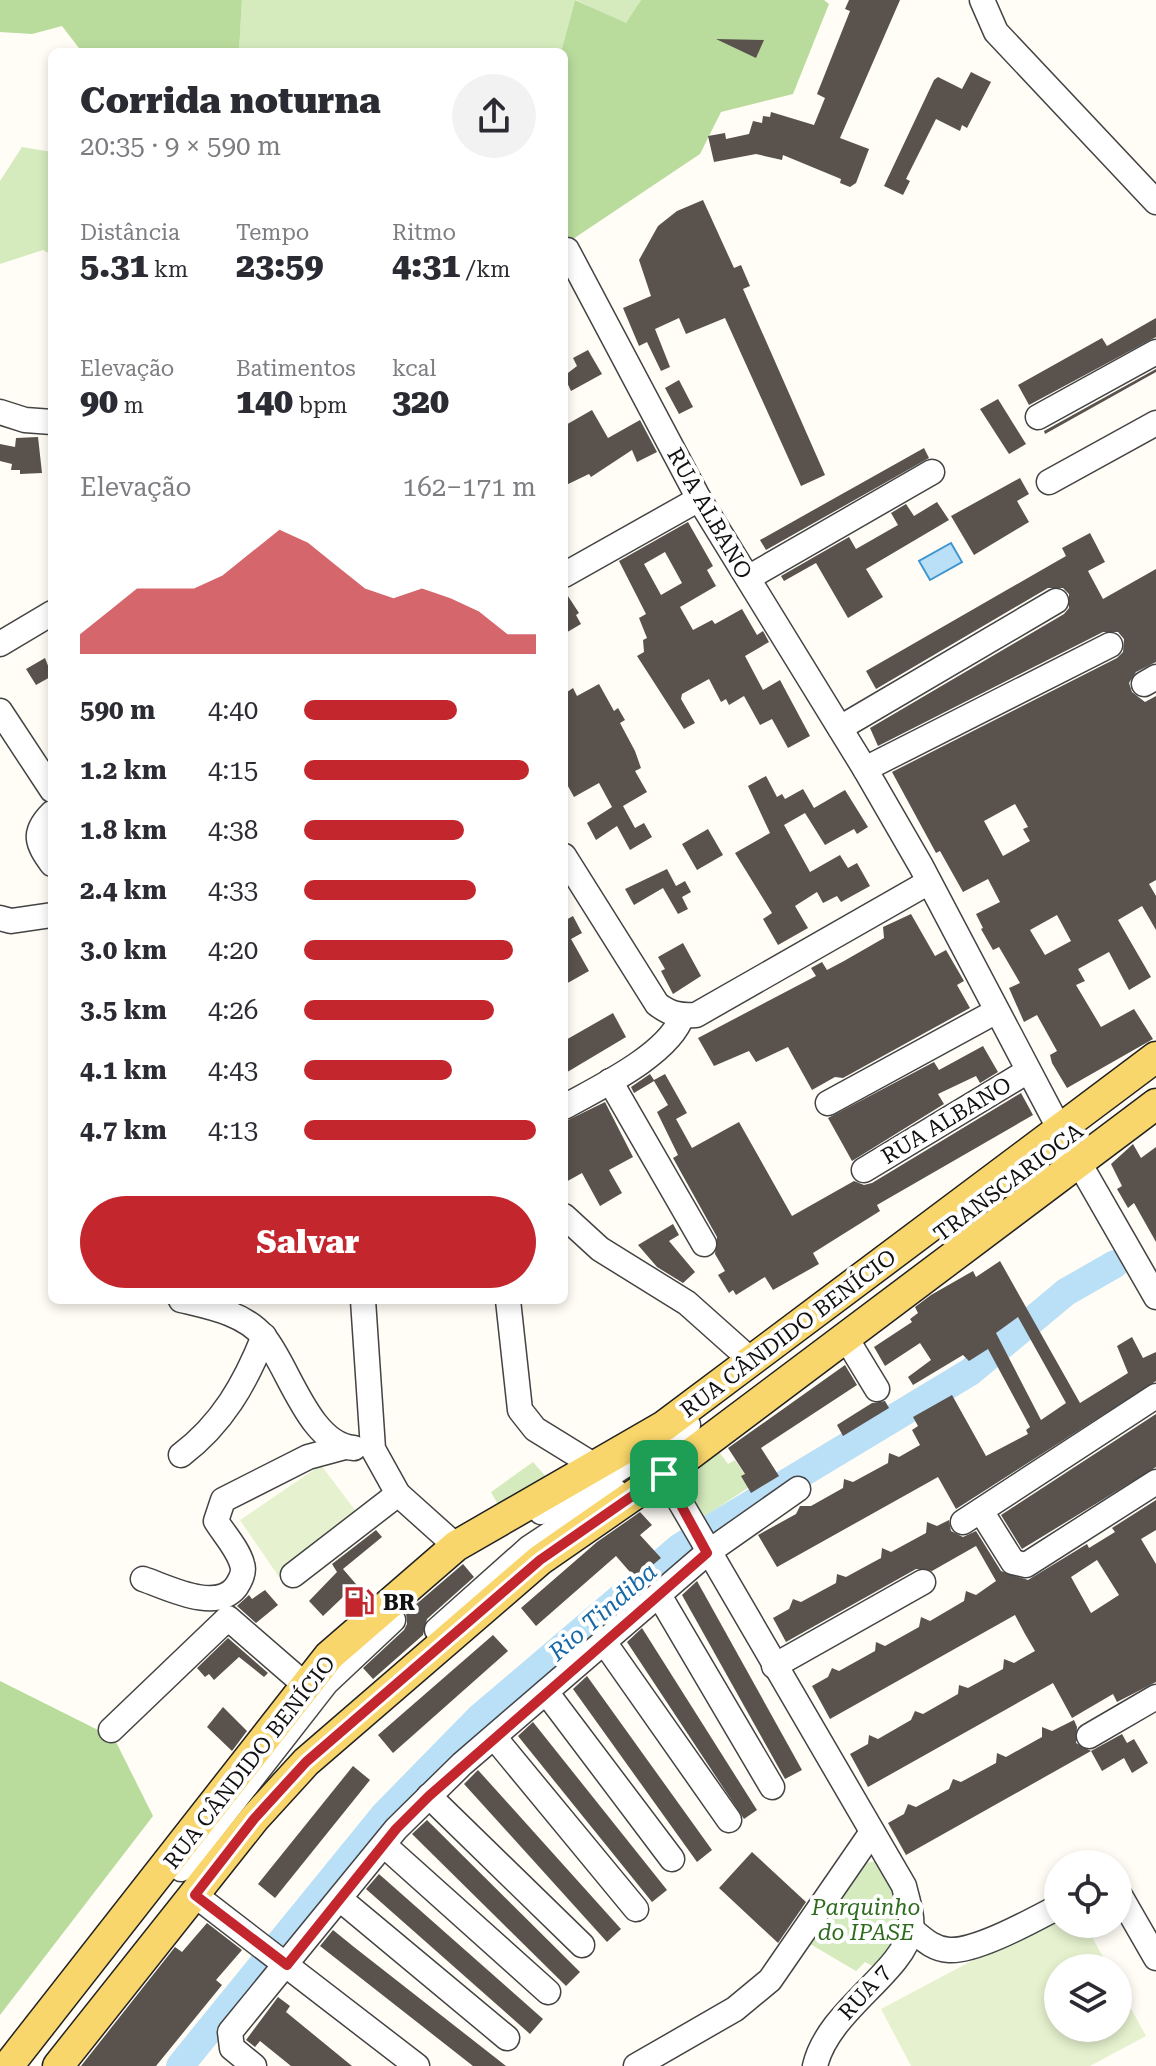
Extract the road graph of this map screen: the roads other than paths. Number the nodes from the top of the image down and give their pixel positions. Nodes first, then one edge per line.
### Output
1 (982, 0) edge
2 (1156, 202) edge
3 (568, 252) edge
4 (1156, 352) edge
5 (0, 412) edge
6 (1038, 417) dead end
7 (48, 422) edge
8 (1156, 423) edge
9 (932, 472) dead end
10 (1049, 482) dead end
11 (699, 499) junction
12 (568, 573) edge
13 (748, 578) junction
14 (1056, 601) dead end
15 (48, 615) edge
16 (0, 644) edge
17 (1110, 645) dead end
18 (0, 711) edge
19 (840, 728) junction
20 (865, 769) junction
21 (48, 784) edge
22 (48, 817) edge
23 (48, 858) edge
24 (568, 868) edge
25 (929, 882) junction
26 (48, 916) edge
27 (0, 918) edge
28 (995, 1012) junction
29 (682, 1016) junction
30 (1156, 1057) edge
31 (1028, 1071) junction
32 (1156, 1072) edge
33 (610, 1081) junction
34 (1156, 1088) edge
35 (828, 1103) dead end
36 (1156, 1104) edge
37 (568, 1105) edge
38 (1059, 1147) junction
39 (864, 1170) dead end
40 (568, 1220) edge
41 (704, 1244) dead end
42 (1156, 1297) edge
43 (195, 1304) edge
44 (363, 1304) edge
45 (508, 1304) edge
46 (264, 1336) junction
47 (846, 1338) junction
48 (752, 1361) junction
49 (877, 1389) dead end
50 (1156, 1396) edge
51 (345, 1447) junction
52 (373, 1449) junction
53 (181, 1455) dead end
54 (648, 1460) junction
55 (595, 1466) junction
56 (1156, 1482) edge
57 (798, 1489) dead end
58 (398, 1494) junction
59 (700, 1541) junction
60 (456, 1546) junction
61 (293, 1575) dead end
62 (143, 1579) dead end
63 (923, 1582) dead end
64 (659, 1595) junction
65 (604, 1642) junction
66 (774, 1666) junction
67 (304, 1684) junction
68 (546, 1692) junction
69 (1156, 1697) edge
70 (111, 1730) dead end
71 (1089, 1736) dead end
72 (494, 1737) junction
73 (772, 1787) dead end
74 (429, 1796) junction
75 (729, 1820) dead end
76 (872, 1832) junction
77 (384, 1845) junction
78 (672, 1859) dead end
79 (195, 1895) junction
80 (340, 1899) junction
81 (636, 1909) dead end
82 (1044, 1913) edge
83 (1132, 1916) edge
84 (911, 1929) junction
85 (582, 1945) dead end
86 (277, 1957) junction
87 (1156, 1958) edge
88 (548, 1992) dead end
89 (507, 2038) dead end
90 (813, 2065) edge
91 (8, 2066) edge
92 (24, 2066) edge
93 (41, 2066) edge
94 (58, 2066) edge
95 (254, 2066) edge
96 (417, 2066) edge
97 (636, 2066) edge

1 - 2 street
3 - 11 street, RUA ALBANO
4 - 6 street
5 - 7 street
8 - 10 street
9 - 13 street
11 - 12 street
11 - 13 street, RUA ALBANO
13 - 19 street, RUA ALBANO
14 - 19 street
15 - 16 street
17 - 20 street
18 - 21 street
19 - 20 street, RUA ALBANO
20 - 25 street, RUA ALBANO
22 - 23 street
24 - 29 street
25 - 28 street, RUA ALBANO
25 - 29 street
26 - 27 street
28 - 31 street, RUA ALBANO
28 - 35 street
29 - 33 street
30 - 38 main road, RUA CÂNDIDO BENÍCIO
31 - 38 street, RUA ALBANO
31 - 39 street, RUA ALBANO
32 - 38 street, TRANSCARIOCA
33 - 37 street
33 - 41 street
34 - 38 street, TRANSCARIOCA
36 - 38 main road, RUA CÂNDIDO BENÍCIO
38 - 42 street, RUA ALBANO
38 - 47 main road, RUA CÂNDIDO BENÍCIO
38 - 48 main road, RUA CÂNDIDO BENÍCIO
38 - 54 street, TRANSCARIOCA
40 - 48 street
43 - 46 street
44 - 52 street
45 - 55 street
46 - 51 street
46 - 53 street
47 - 49 street
47 - 54 main road, RUA CÂNDIDO BENÍCIO
48 - 54 main road, RUA CÂNDIDO BENÍCIO
50 - 56 street
51 - 52 street
51 - 62 street
52 - 58 street
54 - 55 main road, RUA CÂNDIDO BENÍCIO
54 - 59 street
54 - 79 main road, RUA CÂNDIDO BENÍCIO
54 - 92 street, TRANSCARIOCA
54 - 93 street, TRANSCARIOCA
55 - 60 main road, RUA CÂNDIDO BENÍCIO
57 - 59 street
58 - 60 street
58 - 61 street
59 - 64 street
59 - 66 street
60 - 67 main road, RUA CÂNDIDO BENÍCIO
63 - 66 street
64 - 65 street
64 - 73 street
65 - 68 street
65 - 75 street
66 - 76 street
67 - 70 street
67 - 91 main road, RUA CÂNDIDO BENÍCIO
68 - 72 street
68 - 78 street
69 - 71 street
72 - 74 street
72 - 81 street
74 - 77 street
74 - 85 street
76 - 84 street
76 - 97 street
77 - 80 street
77 - 88 street
79 - 86 street
79 - 94 main road, RUA CÂNDIDO BENÍCIO
80 - 86 street
80 - 89 street
82 - 84 street
83 - 87 street
84 - 90 street, RUA 7
86 - 95 street
86 - 96 street

